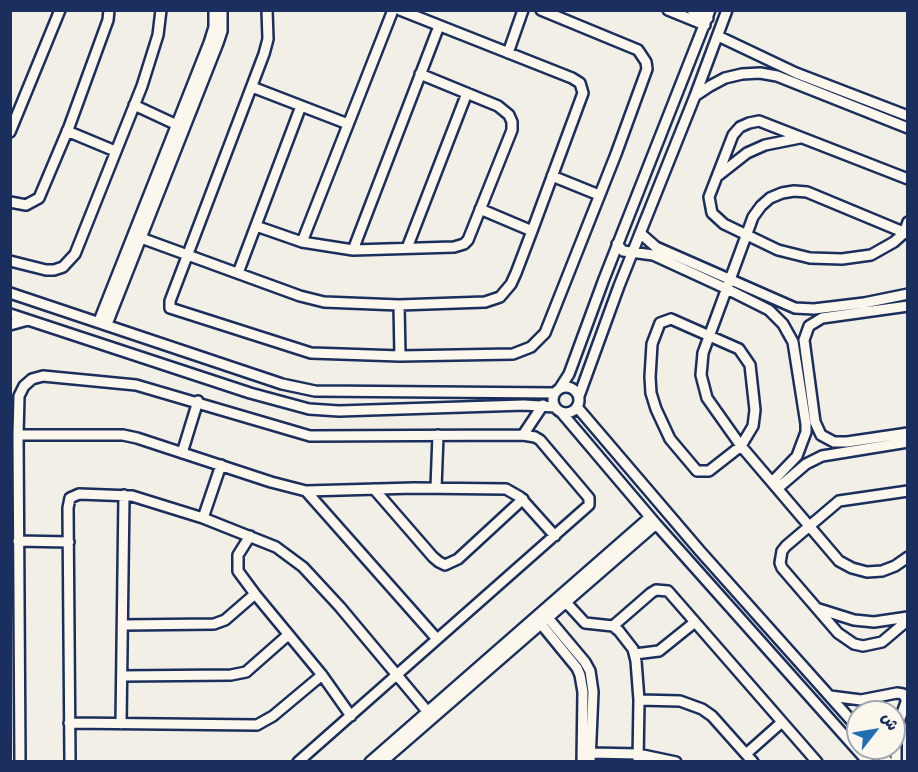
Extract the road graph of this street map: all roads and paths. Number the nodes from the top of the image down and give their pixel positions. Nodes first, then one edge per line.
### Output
1 (60, 10) edge
2 (109, 10) edge
3 (161, 10) edge
4 (214, 10) edge
5 (222, 10) edge
6 (267, 10) edge
7 (393, 10) edge
8 (400, 10) edge
9 (523, 10) edge
10 (541, 10) edge
11 (692, 10) edge
12 (727, 10) edge
13 (671, 11) edge
14 (708, 18) edge
15 (439, 26) junction
16 (718, 36) junction
17 (508, 53) junction
18 (420, 74) junction
19 (200, 78) junction
20 (252, 87) junction
21 (467, 93) junction
22 (695, 96) junction
23 (134, 105) junction
24 (301, 106) junction
25 (15, 111) edge
26 (670, 111) junction
27 (908, 116) edge
28 (685, 118) junction
29 (348, 124) junction
30 (177, 125) junction
31 (908, 128) edge
32 (67, 131) junction
33 (10, 132) edge
34 (661, 134) junction
35 (802, 137) junction
36 (676, 141) junction
37 (115, 151) junction
38 (552, 176) junction
39 (717, 176) junction
40 (908, 179) edge
41 (158, 185) junction
42 (599, 195) junction
43 (10, 202) edge
44 (480, 209) junction
45 (908, 222) edge
46 (256, 226) junction
47 (532, 231) junction
48 (640, 233) junction
49 (906, 234) edge
50 (747, 235) junction
51 (141, 238) junction
52 (302, 242) junction
53 (617, 244) junction
54 (407, 248) junction
55 (353, 250) junction
56 (632, 253) junction
57 (188, 255) junction
58 (10, 261) edge
59 (238, 273) junction
60 (604, 279) junction
61 (728, 285) junction
62 (619, 286) junction
63 (10, 293) edge
64 (908, 294) edge
65 (399, 305) junction
66 (908, 306) edge
67 (10, 314) edge
68 (28, 320) junction
69 (103, 323) junction
70 (10, 325) edge
71 (710, 335) junction
72 (804, 340) junction
73 (793, 342) junction
74 (400, 356) junction
75 (282, 384) junction
76 (558, 390) junction
77 (579, 396) junction
78 (278, 400) junction
79 (198, 401) junction
80 (543, 405) junction
81 (577, 406) junction
82 (558, 410) junction
83 (811, 423) junction
84 (908, 433) edge
85 (18, 435) junction
86 (438, 435) junction
87 (523, 435) junction
88 (847, 442) junction
89 (908, 442) edge
90 (741, 446) junction
91 (182, 453) junction
92 (847, 453) junction
93 (221, 465) junction
94 (775, 485) junction
95 (436, 488) junction
96 (374, 489) junction
97 (306, 491) junction
98 (908, 491) edge
99 (124, 495) junction
100 (523, 499) junction
101 (203, 518) junction
102 (653, 521) junction
103 (809, 525) junction
104 (250, 536) junction
105 (555, 536) junction
106 (18, 541) junction
107 (69, 542) junction
108 (908, 557) edge
109 (712, 564) junction
110 (699, 571) junction
111 (727, 582) junction
112 (716, 591) junction
113 (255, 594) junction
114 (563, 599) junction
115 (817, 608) junction
116 (908, 618) edge
117 (545, 621) junction
118 (695, 622) junction
119 (123, 626) junction
120 (613, 626) junction
121 (288, 635) junction
122 (437, 639) junction
123 (635, 654) junction
124 (322, 675) junction
125 (397, 675) junction
126 (122, 676) junction
127 (830, 696) junction
128 (639, 700) junction
129 (907, 701) edge
130 (427, 711) junction
131 (846, 714) edge
132 (351, 716) junction
133 (782, 722) junction
134 (69, 723) junction
135 (121, 724) junction
136 (746, 754) junction
137 (591, 757) edge
138 (638, 758) edge
139 (20, 762) edge
140 (70, 762) edge
141 (298, 762) edge
142 (370, 762) edge
143 (382, 762) edge
144 (582, 762) edge
145 (676, 762) edge
146 (753, 762) edge
147 (817, 762) edge
148 (868, 762) edge
149 (896, 762) edge

1 - 25 street
2 - 32 street
3 - 23 street
4 - 19 street
5 - 19 street
6 - 20 street
7 - 29 street
8 - 15 street
9 - 17 street
10 - 42 street
11 - 14 street
12 - 16 street
13 - 14 street
14 - 26 street
15 - 17 street
15 - 18 street
16 - 22 street
16 - 27 street
17 - 38 street
18 - 21 street
18 - 55 street
19 - 30 street
19 - 41 street
20 - 24 street
20 - 57 street
21 - 44 street
21 - 54 street
22 - 28 street
22 - 31 street
23 - 30 street
23 - 37 street
24 - 29 street
24 - 46 street
25 - 33 street
26 - 28 street
26 - 34 street
28 - 36 street
29 - 52 street
30 - 41 street
32 - 37 street
32 - 43 street
34 - 36 street
34 - 53 street
35 - 39 street
35 - 39 street
35 - 40 street
36 - 48 street
37 - 58 street
38 - 42 street
38 - 47 street
39 - 50 street
41 - 51 street
41 - 69 street
42 - 74 street
44 - 47 street
44 - 54 street
45 - 49 street
46 - 52 street
46 - 59 street
47 - 65 street
48 - 56 street
48 - 61 street
49 - 50 street
49 - 50 street
50 - 61 street
51 - 57 street
51 - 69 street
52 - 55 street
53 - 56 street
53 - 60 street
54 - 55 street
56 - 61 street
56 - 62 street
57 - 59 street
57 - 74 street
59 - 65 street
60 - 62 street
60 - 76 street
61 - 64 street
61 - 71 street
61 - 73 street
62 - 77 street
63 - 69 street
65 - 74 street
66 - 72 street
67 - 68 street
68 - 70 street
68 - 78 street
69 - 75 street
71 - 90 street
71 - 90 street
71 - 90 street
72 - 73 street
72 - 83 street
73 - 83 street
75 - 76 street
75 - 78 street
76 - 77 street
76 - 82 street
77 - 81 street
78 - 80 street
79 - 85 street
79 - 86 street
79 - 91 street
80 - 82 street
80 - 87 street
81 - 82 street
81 - 109 street
82 - 102 street
83 - 88 street
83 - 94 street
84 - 88 street
85 - 91 street
85 - 106 street
86 - 87 street
86 - 95 street
87 - 105 street
88 - 92 street
89 - 92 street
90 - 94 street
91 - 93 street
92 - 94 street
93 - 97 street
93 - 101 street
94 - 103 street
95 - 96 street
95 - 100 street
96 - 97 street
96 - 100 street
97 - 122 street
98 - 103 street
99 - 101 street
99 - 107 street
99 - 119 street
100 - 105 street
101 - 104 street
102 - 110 street
102 - 114 street
103 - 108 street
103 - 115 street
104 - 113 street
104 - 125 street
105 - 122 street
106 - 107 street
106 - 139 street
107 - 134 street
109 - 110 street
109 - 111 street
110 - 112 street
111 - 112 street
111 - 127 street
112 - 148 street
113 - 119 street
113 - 121 street
114 - 117 street
114 - 120 street
114 - 130 street
115 - 116 street
115 - 116 street
117 - 137 street
117 - 143 street
117 - 144 street
118 - 120 street
118 - 123 street
118 - 133 street
119 - 126 street
120 - 123 street
121 - 124 street
121 - 126 street
122 - 125 street
123 - 128 street
124 - 132 street
124 - 135 street
125 - 130 street
125 - 132 street
126 - 135 street
127 - 129 street
127 - 131 street
128 - 136 street
128 - 138 street
129 - 149 street
130 - 142 street
132 - 141 street
133 - 136 street
133 - 147 street
134 - 135 street
134 - 140 street
136 - 146 street
137 - 138 street
138 - 145 street

